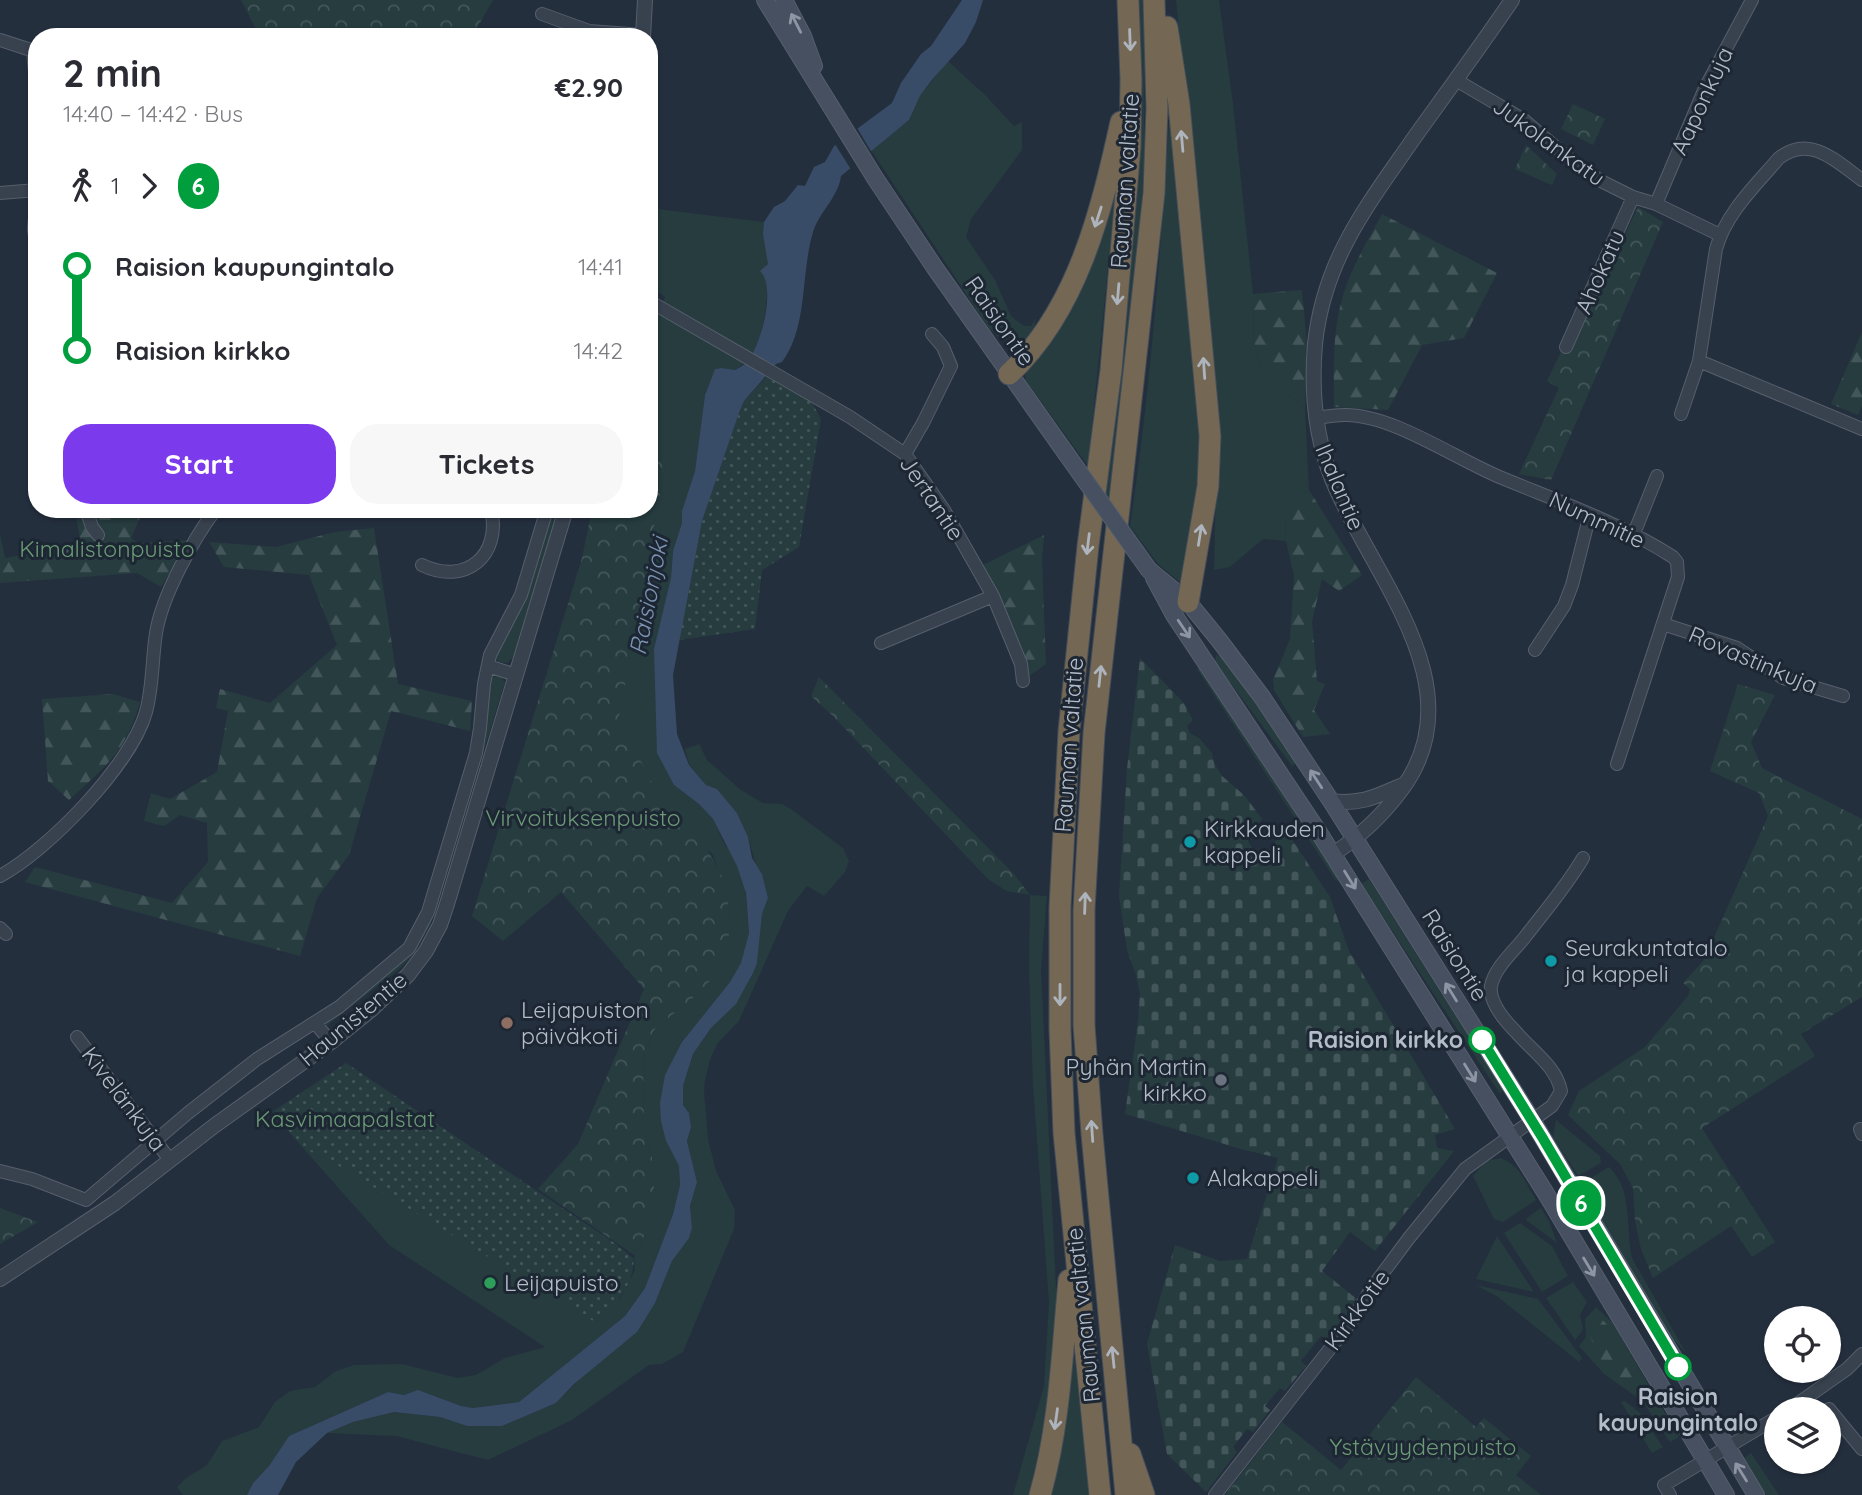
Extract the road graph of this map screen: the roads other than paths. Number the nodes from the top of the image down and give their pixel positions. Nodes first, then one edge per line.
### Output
1 (645, 0) edge
2 (765, 0) edge
3 (784, 0) edge
4 (1128, 0) edge
5 (1154, 0) edge
6 (1161, 0) edge
7 (1512, 0) edge
8 (1752, 0) edge
9 (542, 14) dead end
10 (579, 28) edge
11 (643, 28) edge
12 (0, 40) edge
13 (28, 50) edge
14 (1131, 79) junction
15 (1456, 80) junction
16 (823, 92) junction
17 (1862, 180) edge
18 (28, 191) edge
19 (0, 193) edge
20 (1633, 197) junction
21 (1656, 204) junction
22 (1720, 235) junction
23 (658, 306) edge
24 (932, 334) dead end
25 (1566, 347) dead end
26 (1699, 361) junction
27 (1009, 374) junction
28 (1681, 414) dead end
29 (1316, 418) junction
30 (1862, 429) edge
31 (905, 454) junction
32 (1657, 476) dead end
33 (1590, 514) junction
34 (89, 518) edge
35 (210, 518) edge
36 (493, 518) edge
37 (544, 518) edge
38 (563, 518) edge
39 (98, 535) dead end
40 (1633, 536) junction
41 (422, 565) dead end
42 (1149, 570) junction
43 (993, 596) junction
44 (1188, 602) junction
45 (1663, 624) junction
46 (881, 643) dead end
47 (1535, 650) dead end
48 (488, 666) junction
49 (516, 675) junction
50 (1023, 681) dead end
51 (1843, 696) dead end
52 (1617, 764) dead end
53 (1406, 783) junction
54 (1331, 802) junction
55 (1355, 840) junction
56 (1333, 854) junction
57 (1583, 859) dead end
58 (0, 876) edge
59 (315, 1023) junction
60 (77, 1037) dead end
61 (331, 1042) junction
62 (1532, 1120) junction
63 (1509, 1136) junction
64 (155, 1141) junction
65 (170, 1160) junction
66 (0, 1171) edge
67 (1073, 1229) junction
68 (0, 1279) edge
69 (1862, 1354) edge
70 (1815, 1392) junction
71 (1808, 1397) edge
72 (1819, 1397) edge
73 (1841, 1424) edge
74 (1120, 1425) junction
75 (1764, 1426) edge
76 (1727, 1449) junction
77 (1862, 1449) edge
78 (1706, 1461) junction
79 (1040, 1495) edge
80 (1100, 1495) edge
81 (1126, 1495) edge
82 (1144, 1495) edge
83 (1215, 1495) edge
84 (1670, 1495) edge
85 (1726, 1495) edge
86 (1756, 1495) edge

1 - 11 street
2 - 16 main road, Raisiontie
16 -> 3 main road, Raisiontie
4 -> 14 highway, Rauman valtatie
74 -> 5 highway, Rauman valtatie
44 -> 6 highway
7 - 15 street, Ihalantie
8 - 21 street, Aaponkuja
9 - 10 street
12 - 13 street
14 -> 27 highway
14 -> 67 highway, Rauman valtatie
15 - 20 street, Jukolankatu
15 - 29 street, Ihalantie
16 - 27 main road, Raisiontie
17 - 22 street
18 - 19 street
20 - 21 street, Jukolankatu
20 - 25 street, Ahokatu
21 - 22 street, Jukolankatu
22 - 26 street
23 - 31 street, Jertantie
24 - 31 street
26 - 28 street
26 - 30 street
27 - 42 main road, Raisiontie, bridge
29 - 33 street, Nummitie
29 - 53 street, Ihalantie
31 - 43 street, Jertantie
32 - 40 street
33 - 40 street, Nummitie
33 - 47 street
34 - 39 street
35 - 58 street
36 - 41 street
37 - 48 street, Haunistentie
38 - 49 street, Haunistentie
40 - 45 street, Nummitie
42 - 44 main road, Raisiontie
42 -> 56 main road, Raisiontie
43 - 46 street
43 - 50 street, Jertantie
54 -> 44 main road, Raisiontie
45 - 51 street, Rovastinkuja
45 - 52 street, Nummitie
48 - 49 street
48 - 59 street, Haunistentie
49 - 61 street, Haunistentie
53 - 54 street
53 - 55 street, Ihalantie
54 - 55 main road, Raisiontie
55 - 56 street, Ihalantie
62 -> 55 main road, Raisiontie
56 -> 63 main road, Raisiontie
57 - 62 street, Kirkkotie
59 - 61 street
59 - 64 street, Haunistentie
60 - 64 street, Kivelänkuja
61 - 65 street, Haunistentie
62 - 63 street, Kirkkotie
62 - 76 main road, Raisiontie
63 -> 78 main road, Raisiontie
63 - 83 street, Kirkkotie
64 - 65 street, Kivelänkuja
64 - 66 street, Haunistentie
65 - 68 street, Haunistentie
67 -> 79 highway
67 - 80 highway, Rauman valtatie
69 - 70 street
70 - 71 street
70 - 72 street
73 - 77 street
74 - 81 highway, Rauman valtatie
74 - 82 highway
75 - 76 street
76 - 78 street
86 -> 76 main road, Raisiontie
78 - 84 street
78 - 85 main road, Raisiontie

